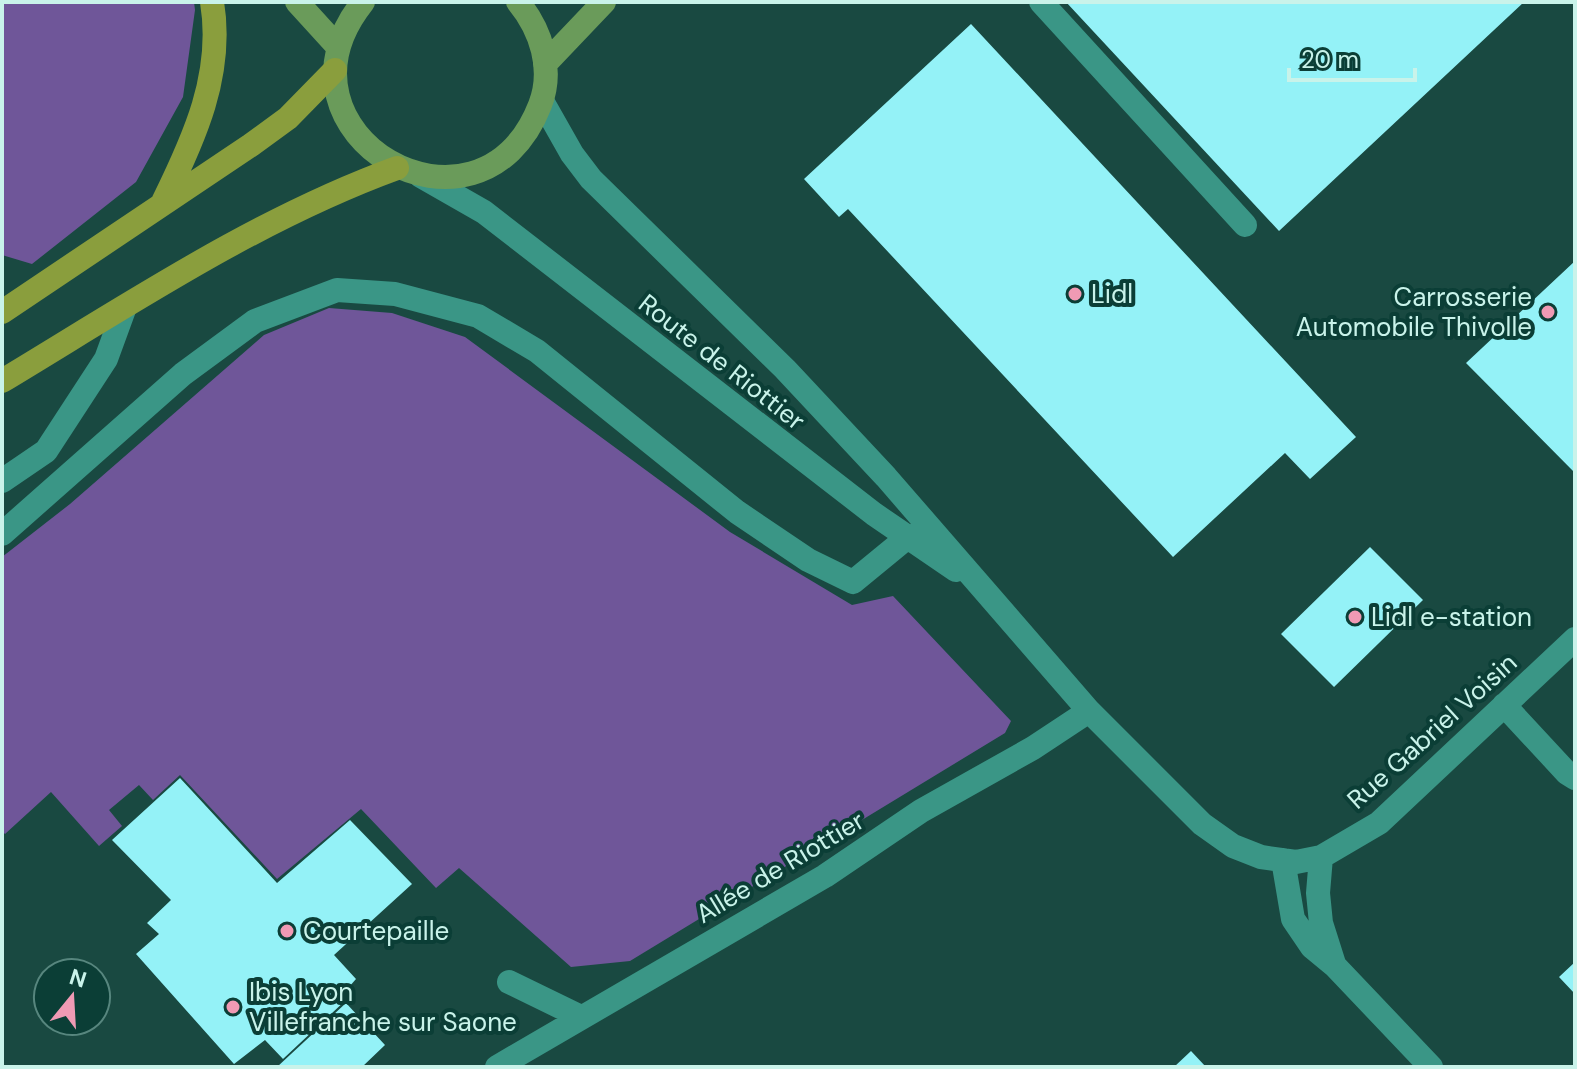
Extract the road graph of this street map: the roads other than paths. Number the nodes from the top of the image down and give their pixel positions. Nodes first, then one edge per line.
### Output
1 (212, 2) edge
2 (297, 2) edge
3 (363, 2) edge
4 (518, 2) edge
5 (604, 2) edge
6 (1041, 2) edge
7 (337, 58) junction
8 (545, 64) junction
9 (542, 101) junction
10 (397, 168) junction
11 (421, 176) junction
12 (162, 204) junction
13 (1245, 225) dead end
14 (125, 307) junction
15 (2, 312) edge
16 (2, 381) edge
17 (2, 481) edge
18 (2, 534) edge
19 (909, 536) junction
20 (989, 594) junction
21 (1575, 639) edge
22 (1504, 705) junction
23 (1089, 711) junction
24 (1575, 778) edge
25 (1321, 857) junction
26 (1283, 860) junction
27 (1335, 966) junction
28 (509, 982) dead end
29 (581, 1017) junction
30 (497, 1067) edge
31 (1431, 1067) edge

1 - 12 highway
2 - 7 main road
3 - 7 main road
4 - 8 main road
5 - 8 main road
6 - 13 street
7 - 10 main road
7 - 12 highway
8 - 9 main road
9 - 11 main road
9 - 20 street, Route de Riottier
10 - 11 main road
10 - 14 highway
11 - 19 street, Route de Riottier
12 - 15 highway
14 - 16 highway
14 - 17 street
18 - 19 street
19 - 20 street, Route de Riottier
20 - 23 street, Route de Riottier
21 - 22 street, Rue Gabriel Voisin
22 - 24 street
22 - 25 street, Rue Gabriel Voisin
23 - 26 street, Route de Riottier
23 - 29 street, Allée de Riottier
25 - 26 street, Route de Riottier
25 - 27 street
26 - 27 street
27 - 31 street
28 - 29 street
29 - 30 street, Allée de Riottier

